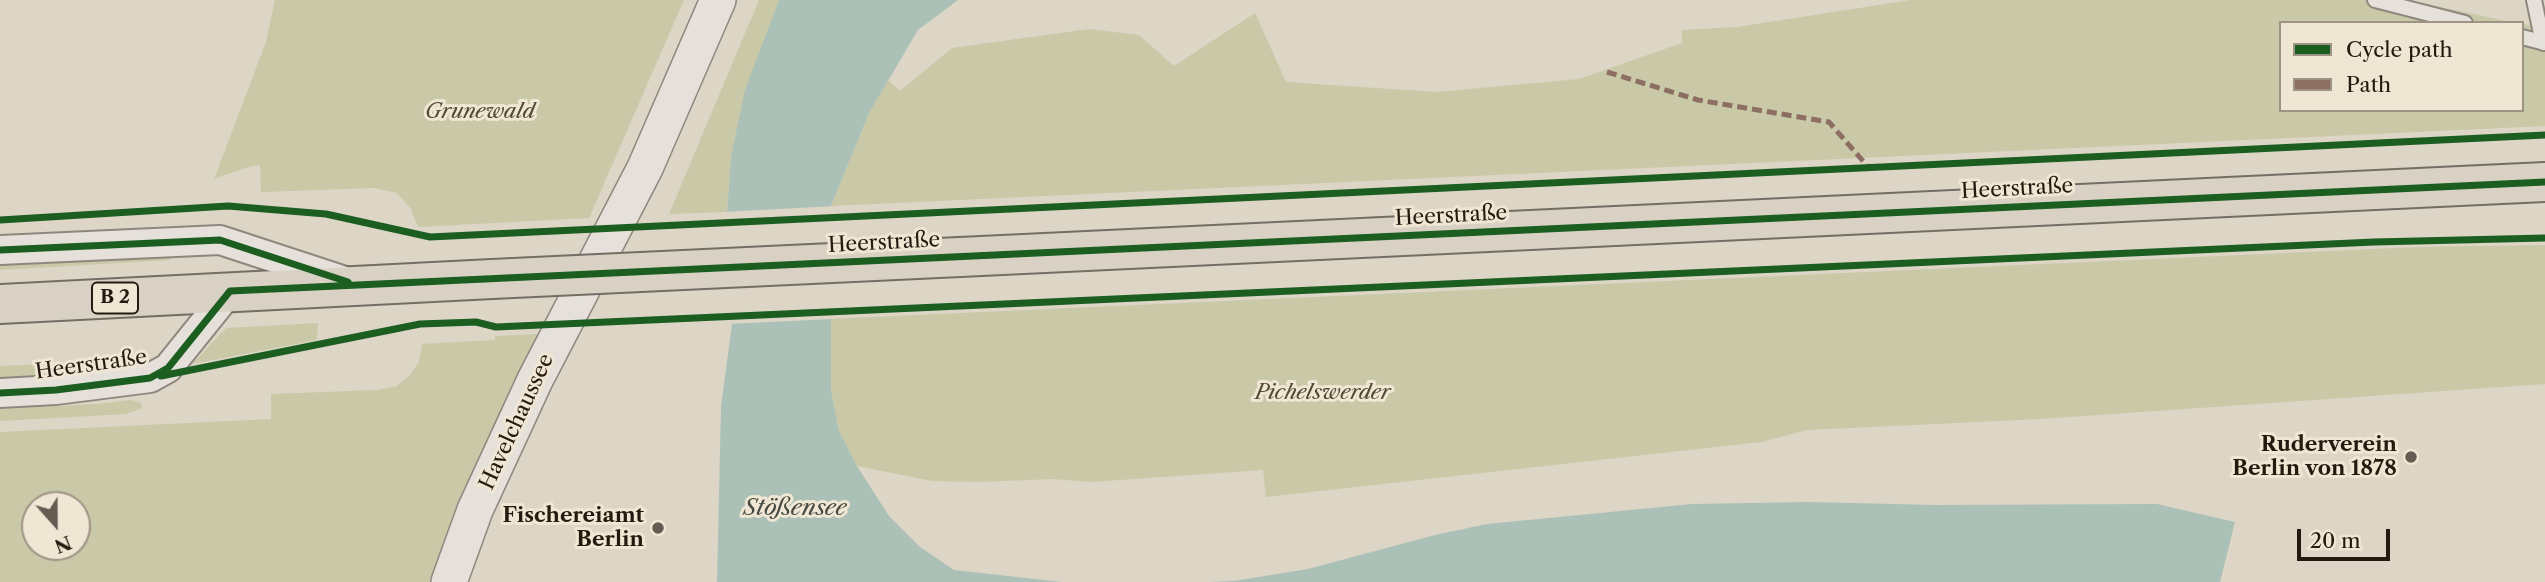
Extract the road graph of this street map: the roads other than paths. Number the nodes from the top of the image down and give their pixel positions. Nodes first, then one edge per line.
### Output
1 (719, 0) edge
2 (2375, 0) edge
3 (2534, 0) edge
4 (2457, 21) edge
5 (2524, 38) edge
6 (2544, 43) edge
7 (2545, 182) edge
8 (0, 250) edge
9 (358, 285) junction
10 (230, 291) junction
11 (0, 304) edge
12 (0, 393) edge
13 (449, 582) edge

1 - 13 street, Havelchaussee
2 - 4 lane
3 - 6 lane
5 - 6 lane
7 - 9 main road, Heerstraße / B 2, bridge
8 - 9 street, Heerstraße
9 - 10 main road, Heerstraße / B 2
10 - 11 main road, Heerstraße / B 2
10 - 12 street, Heerstraße

